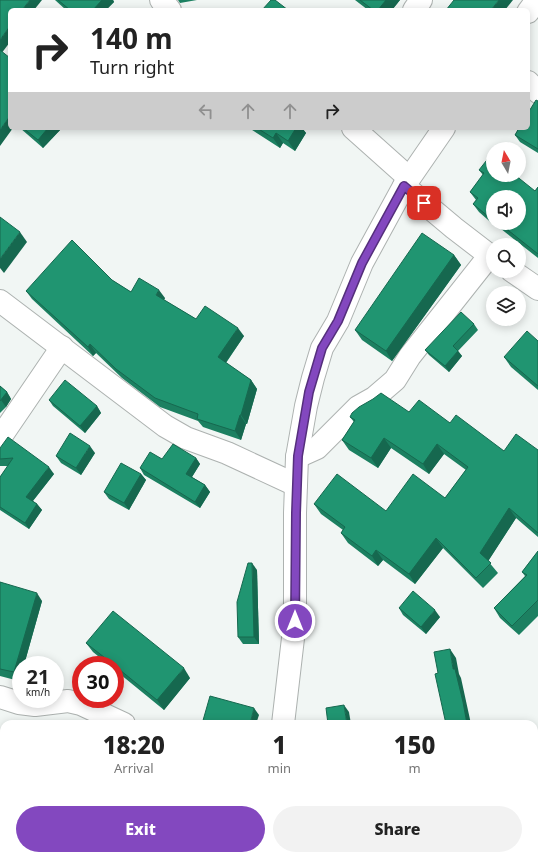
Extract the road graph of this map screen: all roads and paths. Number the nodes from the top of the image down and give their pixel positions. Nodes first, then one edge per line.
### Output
1 (161, 0) edge
2 (537, 0) edge
3 (168, 8) edge
4 (530, 9) edge
5 (530, 84) edge
6 (538, 92) edge
7 (355, 130) edge
8 (443, 130) edge
9 (406, 182) junction
10 (486, 252) edge
11 (486, 262) edge
12 (522, 278) edge
13 (538, 289) edge
14 (0, 301) edge
15 (62, 347) junction
16 (0, 438) edge
17 (298, 456) junction
18 (296, 485) junction
19 (0, 697) edge
20 (115, 720) edge
21 (283, 720) edge

1 - 3 street
2 - 4 street
5 - 6 street
7 - 9 street
8 - 9 street
9 - 10 street
9 - 17 street
11 - 17 street
12 - 13 street
14 - 15 street
15 - 16 street
15 - 18 street
17 - 18 street
18 - 21 street
19 - 20 street

